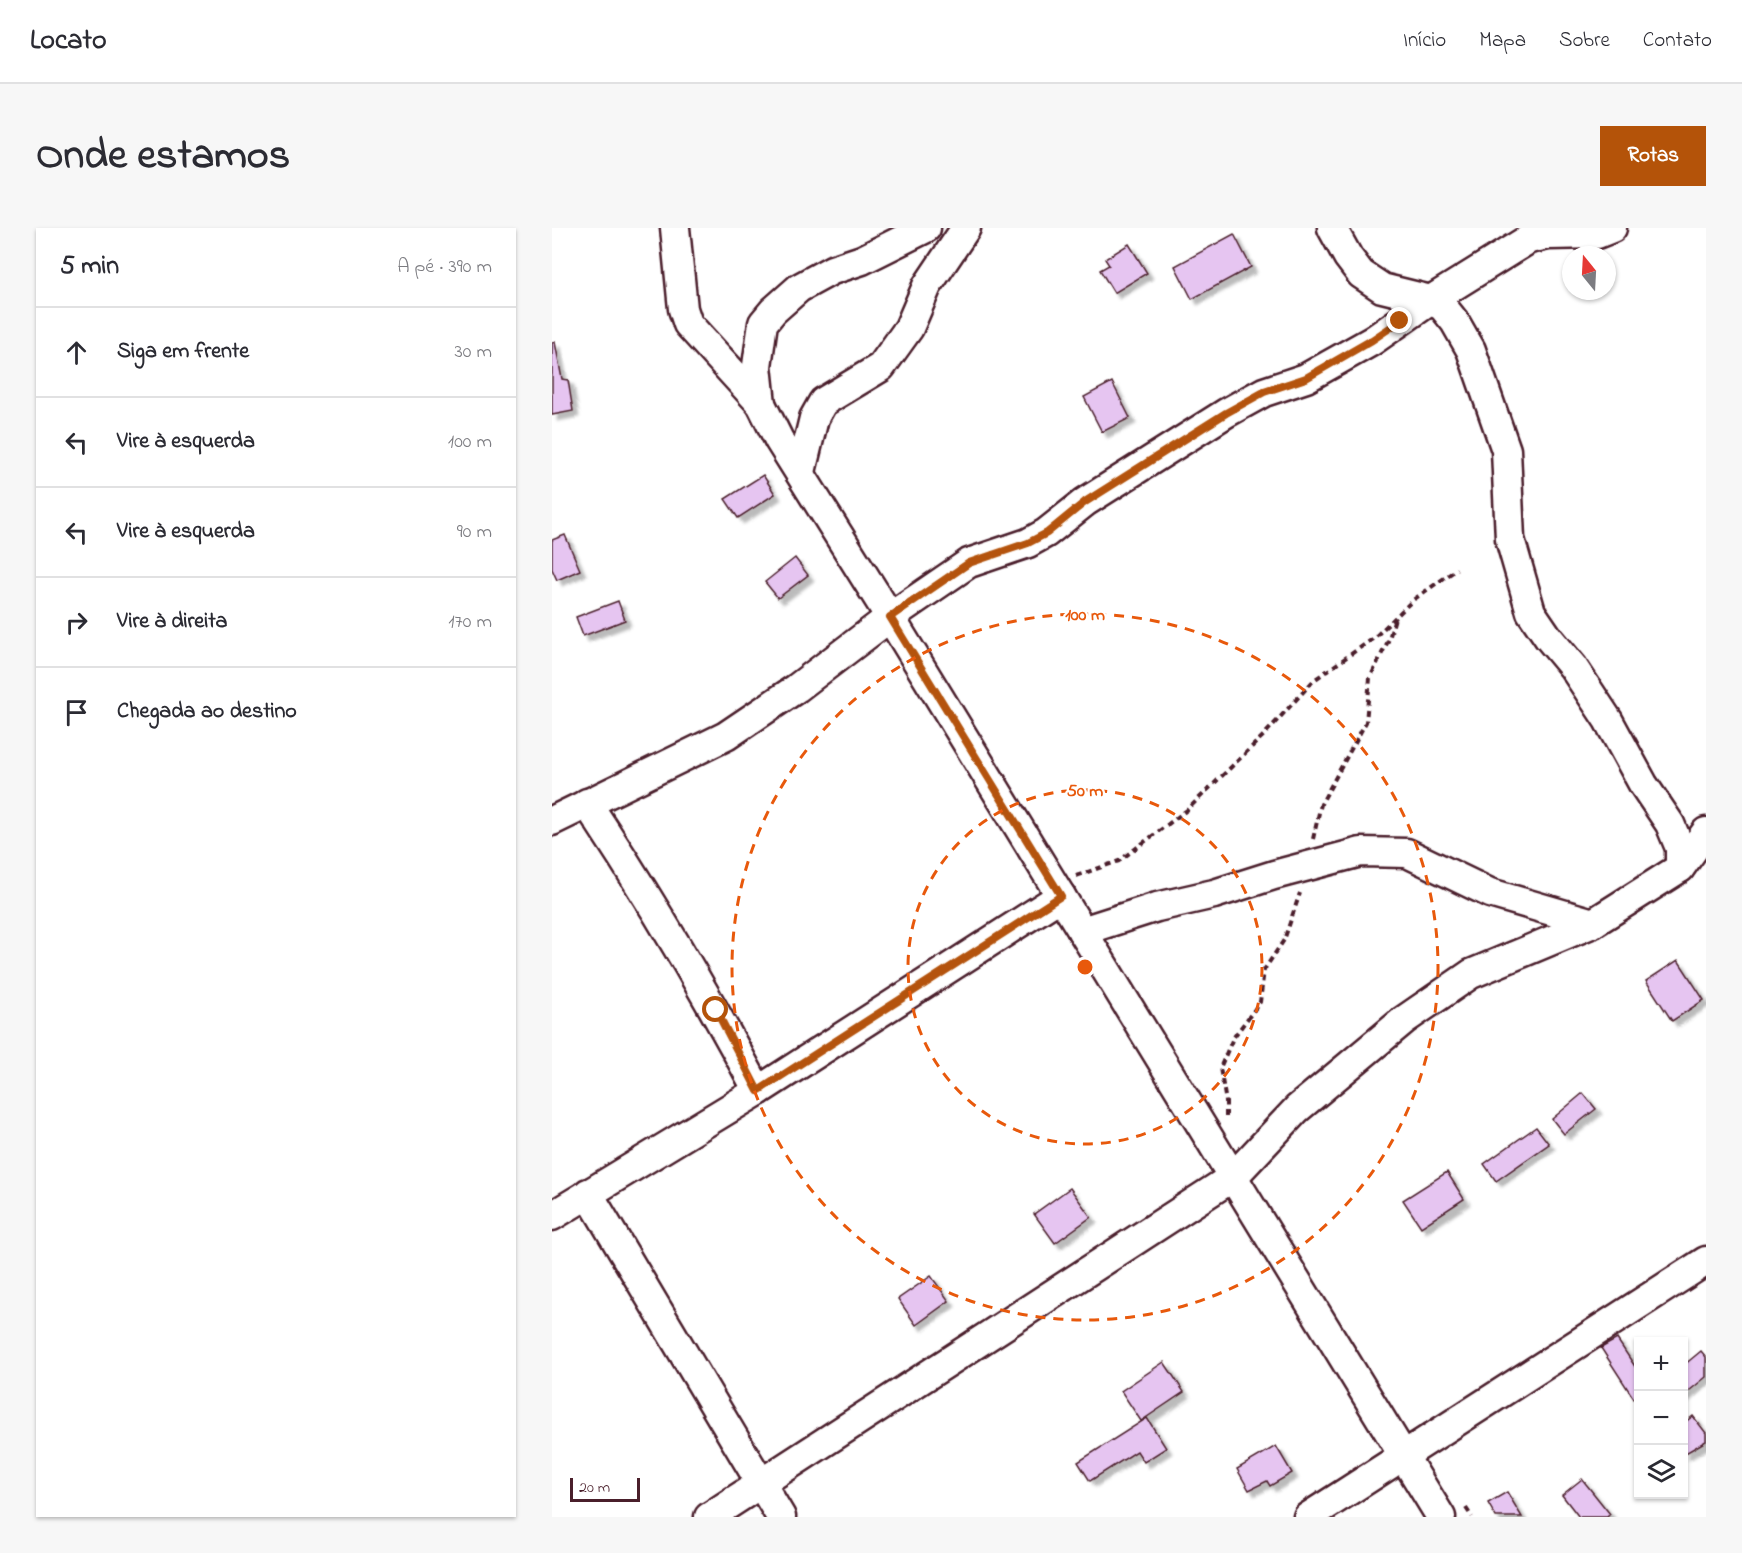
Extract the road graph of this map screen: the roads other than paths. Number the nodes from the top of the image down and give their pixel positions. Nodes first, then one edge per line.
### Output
1 (675, 228) edge
2 (926, 228) edge
3 (966, 228) edge
4 (1332, 228) edge
5 (1612, 228) edge
6 (1431, 300) junction
7 (761, 404) junction
8 (801, 472) junction
9 (890, 617) junction
10 (587, 803) junction
11 (552, 820) edge
12 (1706, 832) edge
13 (1680, 868) junction
14 (1064, 888) junction
15 (1593, 923) junction
16 (1082, 931) junction
17 (758, 1091) junction
18 (1233, 1177) junction
19 (588, 1193) junction
20 (552, 1216) edge
21 (1706, 1261) edge
22 (1403, 1456) junction
23 (761, 1483) junction
24 (709, 1517) edge
25 (781, 1517) edge
26 (1308, 1517) edge
27 (1441, 1517) edge

1 - 7 street
2 - 7 street
3 - 8 street
4 - 6 street
5 - 6 street
6 - 9 street
6 - 13 street
7 - 8 street
8 - 9 street
9 - 10 street
9 - 14 street
10 - 11 street
10 - 17 street
12 - 13 street
13 - 15 street
14 - 16 street
14 - 17 street
15 - 16 street
15 - 18 street
16 - 18 street
17 - 19 street
18 - 22 street
18 - 23 street
19 - 20 street
19 - 23 street
21 - 22 street
22 - 26 street
22 - 27 street
23 - 24 street
23 - 25 street

